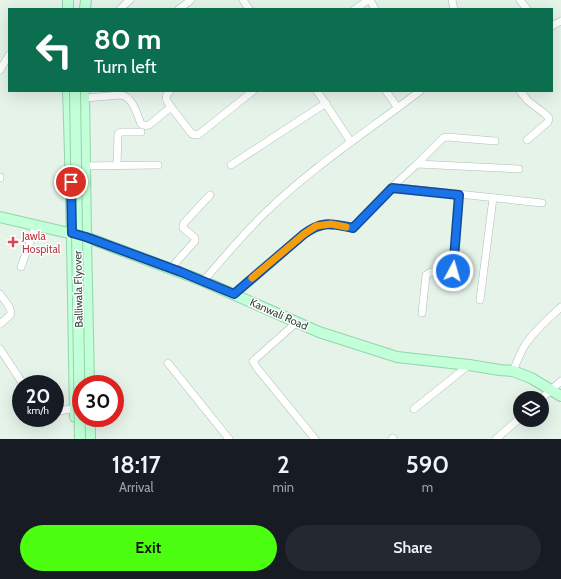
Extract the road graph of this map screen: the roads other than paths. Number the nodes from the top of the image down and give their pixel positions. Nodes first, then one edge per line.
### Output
1 (130, 0) edge
2 (192, 0) edge
3 (243, 0) edge
4 (369, 0) edge
5 (121, 8) edge
6 (180, 8) edge
7 (249, 8) edge
8 (357, 8) edge
9 (375, 8) edge
10 (2, 60) edge
11 (0, 70) edge
12 (68, 92) edge
13 (75, 92) edge
14 (169, 92) edge
15 (253, 92) edge
16 (319, 92) edge
17 (387, 92) edge
18 (419, 92) edge
19 (521, 92) edge
20 (83, 93) edge
21 (326, 103) junction
22 (171, 107) junction
23 (398, 108) junction
24 (141, 132) dead end
25 (527, 140) dead end
26 (495, 141) dead end
27 (70, 142) junction
28 (86, 142) junction
29 (351, 142) junction
30 (417, 164) junction
31 (158, 165) dead end
32 (231, 165) dead end
33 (86, 166) junction
34 (117, 166) junction
35 (70, 168) junction
36 (519, 169) dead end
37 (392, 188) junction
38 (210, 195) dead end
39 (459, 195) junction
40 (494, 198) junction
41 (542, 203) dead end
42 (0, 217) edge
43 (36, 225) junction
44 (72, 233) junction
45 (86, 237) junction
46 (21, 267) dead end
47 (171, 268) junction
48 (72, 277) junction
49 (87, 277) junction
50 (203, 281) junction
51 (0, 294) edge
52 (234, 294) junction
53 (480, 300) dead end
54 (561, 307) edge
55 (72, 308) junction
56 (88, 308) junction
57 (422, 313) dead end
58 (297, 322) junction
59 (0, 324) edge
60 (0, 349) edge
61 (168, 363) dead end
62 (469, 365) junction
63 (513, 371) junction
64 (17, 375) edge
65 (74, 375) edge
66 (84, 375) edge
67 (89, 375) edge
68 (561, 381) edge
69 (552, 389) junction
70 (549, 392) edge
71 (561, 396) edge
72 (414, 409) dead end
73 (513, 424) edge
74 (76, 427) edge
75 (84, 427) edge
76 (90, 427) edge
77 (76, 439) edge
78 (80, 439) edge
79 (84, 439) edge
80 (90, 439) edge
81 (229, 439) edge
82 (315, 439) edge
83 (496, 439) edge

1 - 5 street
2 - 6 street
3 - 7 street
4 - 8 street
4 - 9 street
10 - 11 street
12 - 27 street
13 - 78 street, Balliwala Flyover, bridge
14 - 22 street
15 - 22 street
16 - 21 street
17 - 23 street
18 - 23 street
19 - 25 street
20 - 22 street
20 - 28 street
20 - 66 street, Balliwala Flyover
21 - 29 street
21 - 32 street
23 - 29 street
24 - 34 street
26 - 30 street
27 - 28 street
27 - 35 street
28 - 33 street
29 - 50 street
30 - 36 street
30 - 37 street
31 - 34 street
33 - 34 street
33 - 35 street
33 - 45 street
35 - 44 street
37 - 39 street
37 - 52 street
38 - 47 street
39 - 40 street
39 - 57 street
40 - 41 street
40 - 53 street
42 - 43 street, Kanwali Road
43 - 44 street, Kanwali Road
43 - 46 street
44 - 45 street, Kanwali Road
44 - 48 street
45 - 47 street, Kanwali Road
45 - 49 street
47 - 50 street, Kanwali Road
48 - 49 street
48 - 55 street
49 - 56 street
50 - 52 street, Kanwali Road
51 - 59 street
52 - 58 street, Kanwali Road
54 - 63 street
55 - 56 street
55 - 65 street
56 - 67 street
58 - 62 street, Kanwali Road
58 - 82 street
60 - 64 street
61 - 81 street
62 - 63 street, Kanwali Road
62 - 72 street
63 - 69 street, Kanwali Road
68 - 69 street
69 - 70 street
69 - 71 street, Kanwali Road
73 - 83 street
74 - 77 street
75 - 79 street
76 - 80 street

